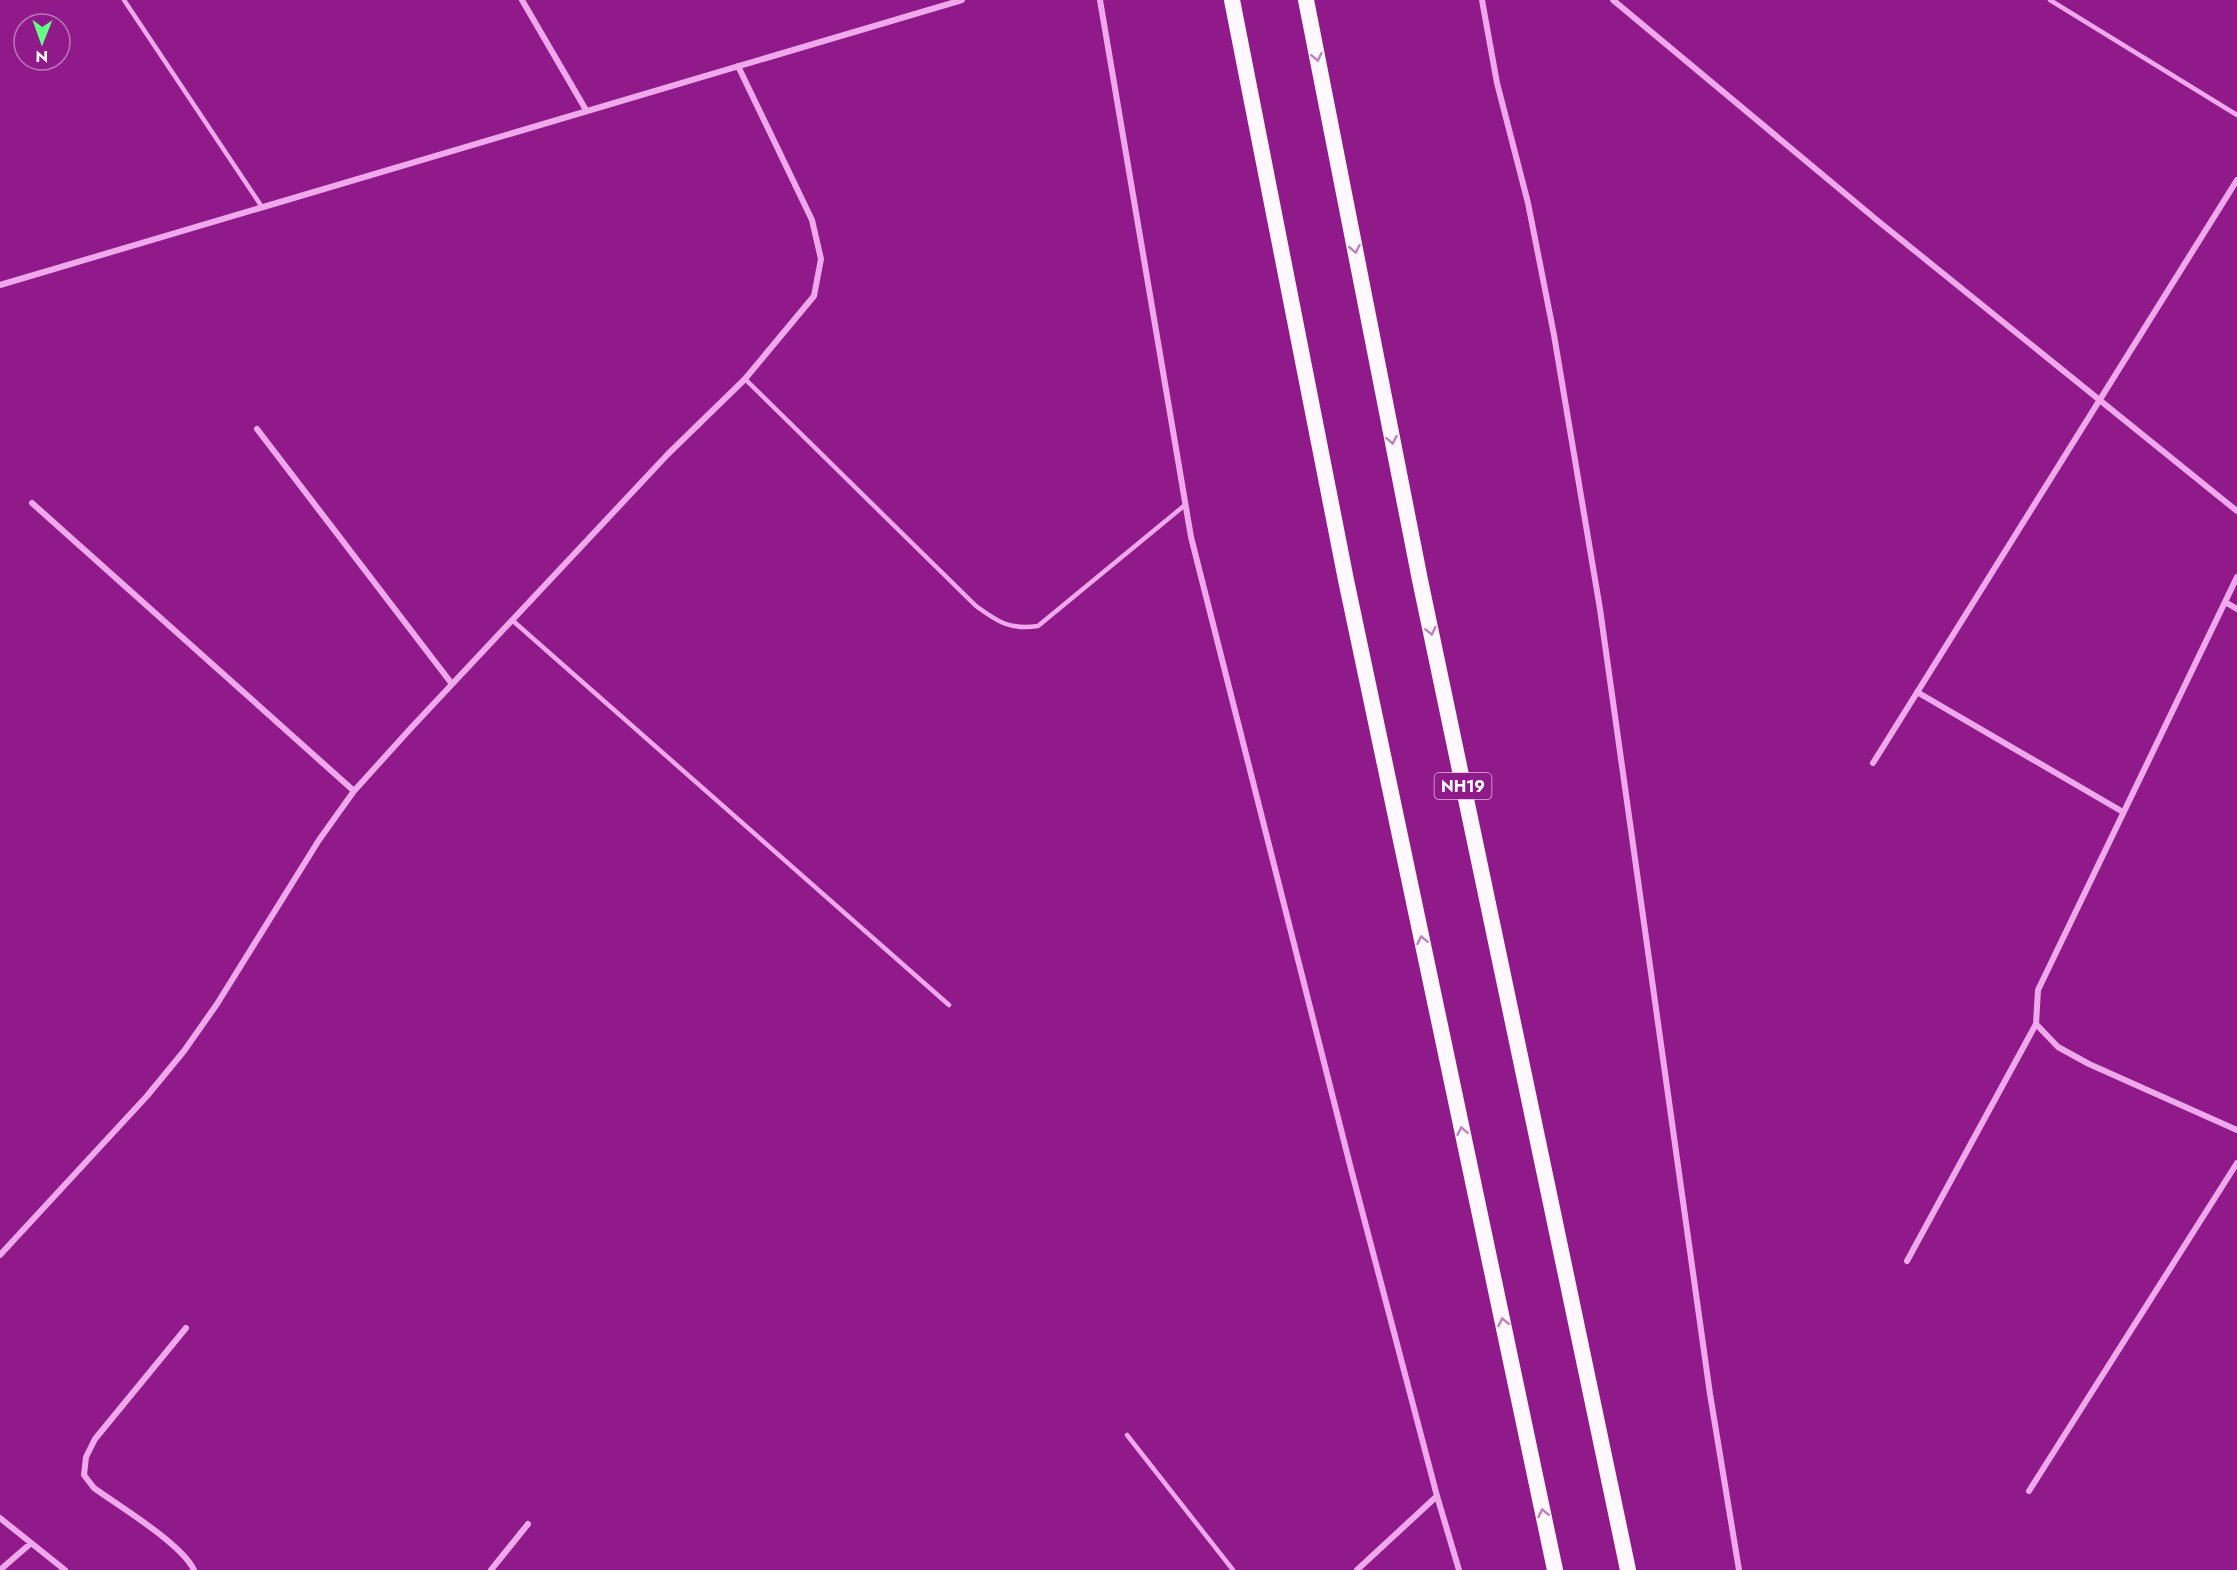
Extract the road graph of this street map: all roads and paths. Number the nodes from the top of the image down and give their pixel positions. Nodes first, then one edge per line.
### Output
1 (124, 0) edge
2 (522, 0) edge
3 (962, 0) edge
4 (1100, 0) edge
5 (1232, 0) edge
6 (1306, 0) edge
7 (1482, 0) edge
8 (1613, 0) edge
9 (2050, 0) edge
10 (738, 66) junction
11 (586, 110) junction
12 (2237, 115) edge
13 (2237, 180) edge
14 (262, 207) junction
15 (0, 285) edge
16 (745, 379) junction
17 (2099, 399) junction
18 (257, 429) dead end
19 (32, 503) dead end
20 (1185, 505) junction
21 (2237, 511) edge
22 (2237, 578) edge
23 (2225, 602) junction
24 (2237, 609) edge
25 (512, 620) junction
26 (452, 684) junction
27 (1917, 692) junction
28 (1873, 763) dead end
29 (354, 792) junction
30 (2123, 812) junction
31 (950, 1005) dead end
32 (2036, 1024) junction
33 (2237, 1130) edge
34 (2237, 1163) edge
35 (0, 1255) edge
36 (1907, 1261) dead end
37 (186, 1328) dead end
38 (1127, 1435) dead end
39 (2029, 1491) dead end
40 (1437, 1496) junction
41 (0, 1518) edge
42 (528, 1524) dead end
43 (30, 1544) junction
44 (0, 1570) edge
45 (65, 1570) edge
46 (194, 1570) edge
47 (491, 1570) edge
48 (1233, 1570) edge
49 (1357, 1570) edge
50 (1459, 1570) edge
51 (1555, 1570) edge
52 (1629, 1570) edge
53 (1739, 1570) edge

1 - 14 lane
2 - 11 street
3 - 10 street
4 - 20 street
51 -> 5 highway
6 -> 52 highway, NH19
7 - 53 street
8 - 17 street
9 - 12 lane
10 - 11 street
10 - 16 street
11 - 14 street
13 - 17 street
14 - 15 street
16 - 20 lane
16 - 25 street
17 - 21 street
17 - 27 street
18 - 26 street
19 - 29 street
20 - 40 street
22 - 23 street
23 - 24 street
23 - 30 street
25 - 26 street
25 - 31 lane
26 - 29 street
27 - 28 street
27 - 30 street
29 - 35 street
30 - 32 street
32 - 33 street
32 - 36 street
34 - 39 street
37 - 46 street
38 - 48 lane
40 - 49 street
40 - 50 street
41 - 43 street
42 - 47 street
43 - 44 street
43 - 45 street

